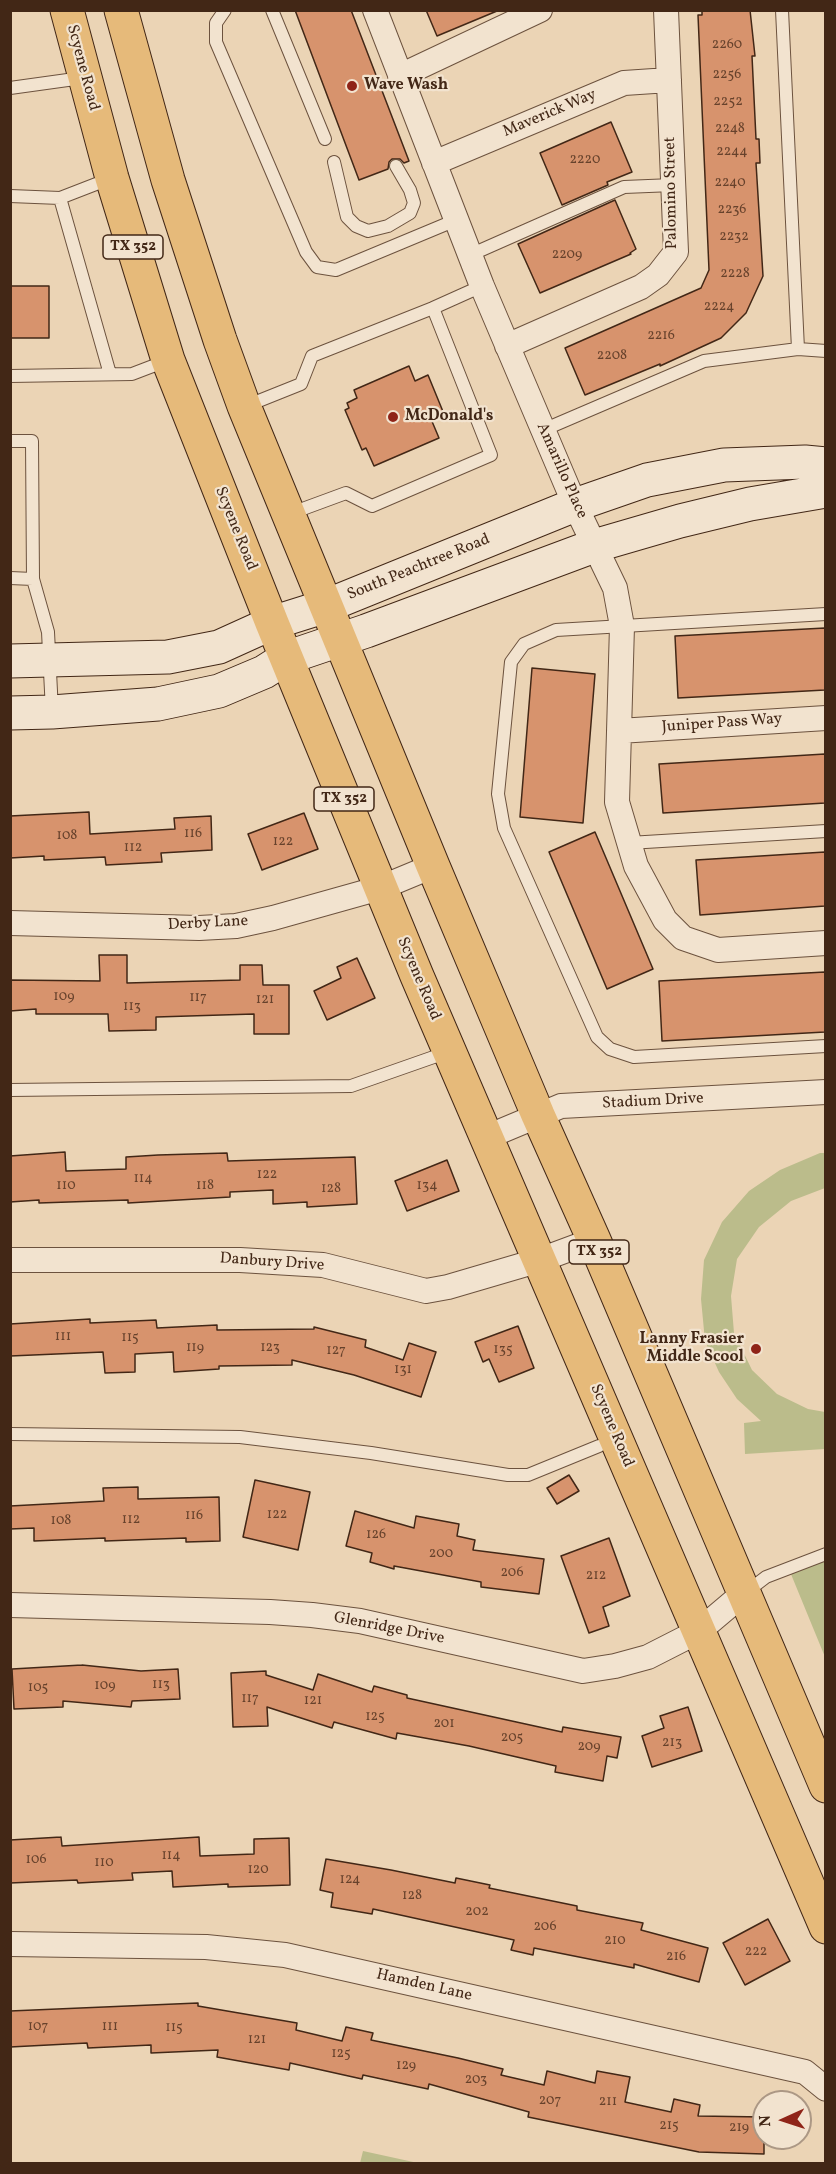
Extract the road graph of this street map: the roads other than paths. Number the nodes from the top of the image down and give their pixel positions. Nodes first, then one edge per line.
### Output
1 (67, 10) edge
2 (121, 10) edge
3 (225, 10) edge
4 (272, 10) edge
5 (375, 10) edge
6 (540, 10) edge
7 (666, 10) edge
8 (783, 10) edge
9 (400, 76) junction
10 (84, 77) junction
11 (669, 80) junction
12 (10, 88) edge
13 (325, 139) dead end
14 (334, 162) dead end
15 (434, 163) junction
16 (396, 166) dead end
17 (112, 178) junction
18 (674, 185) junction
19 (10, 196) edge
20 (60, 198) junction
21 (456, 220) junction
22 (470, 255) junction
23 (482, 286) junction
24 (433, 308) junction
25 (507, 346) junction
26 (798, 350) junction
27 (825, 351) edge
28 (168, 360) junction
29 (111, 374) junction
30 (10, 376) edge
31 (244, 406) junction
32 (543, 430) junction
33 (10, 441) edge
34 (825, 464) edge
35 (825, 490) edge
36 (575, 505) junction
37 (288, 514) junction
38 (594, 546) junction
39 (10, 578) edge
40 (33, 579) junction
41 (326, 606) junction
42 (825, 614) edge
43 (272, 623) junction
44 (622, 626) junction
45 (340, 640) junction
46 (286, 658) junction
47 (49, 660) junction
48 (10, 661) edge
49 (52, 712) junction
50 (10, 713) edge
51 (825, 718) edge
52 (619, 731) junction
53 (825, 831) edge
54 (629, 843) junction
55 (433, 866) junction
56 (380, 888) junction
57 (10, 923) edge
58 (825, 943) edge
59 (825, 1046) edge
60 (450, 1052) junction
61 (10, 1090) edge
62 (825, 1092) edge
63 (538, 1115) junction
64 (487, 1137) junction
65 (594, 1240) junction
66 (10, 1260) edge
67 (540, 1260) junction
68 (10, 1434) edge
69 (599, 1446) dead end
70 (825, 1554) edge
71 (744, 1593) junction
72 (10, 1605) edge
73 (699, 1631) junction
74 (825, 1786) edge
75 (825, 1927) edge
76 (10, 1944) edge
77 (825, 2089) edge

1 - 10 main road, Scyene Road / TX 352
2 - 31 main road, TX 352
3 - 21 lane
4 - 13 lane
5 - 9 street, Amarillo Place
6 - 9 street
7 - 11 street, Palomino Street
8 - 26 lane
9 - 15 street, Amarillo Place
10 - 12 lane
10 - 17 main road, Scyene Road / TX 352
11 - 15 street, Maverick Way
11 - 18 street, Palomino Street
14 - 16 lane
15 - 21 street, Amarillo Place
17 - 20 lane
17 - 28 main road, Scyene Road / TX 352
18 - 22 lane
18 - 25 street, Palomino Street
19 - 20 lane
20 - 29 lane
21 - 22 street, Amarillo Place
22 - 23 street, Amarillo Place
23 - 24 lane
23 - 25 street, Amarillo Place
24 - 31 lane
24 - 37 lane
25 - 32 street, Amarillo Place
26 - 27 lane
26 - 32 lane
28 - 29 lane
28 - 43 main road, Scyene Road / TX 352
29 - 30 lane
31 - 37 main road, TX 352
32 - 36 street, Amarillo Place
33 - 40 lane
34 - 36 main road, South Peachtree Road
35 - 38 main road
36 - 38 street, Amarillo Place
36 - 41 main road, South Peachtree Road
37 - 41 main road, TX 352
38 - 44 street, Amarillo Place
38 - 45 main road
39 - 40 lane
40 - 47 lane
41 - 43 main road, South Peachtree Road
41 - 45 main road, TX 352
42 - 44 lane
43 - 46 main road, Scyene Road / TX 352
43 - 47 main road, South Peachtree Road
44 - 52 street, Amarillo Place
44 - 59 lane
45 - 46 main road
45 - 55 main road, TX 352
46 - 49 main road
46 - 56 main road, Scyene Road / TX 352
47 - 48 main road, South Peachtree Road
47 - 49 lane
49 - 50 main road
51 - 52 street, Juniper Pass Way
52 - 54 street, Amarillo Place
53 - 54 lane
54 - 58 street, Amarillo Place
55 - 56 street, Derby Lane
55 - 63 main road, TX 352
56 - 57 street, Derby Lane
56 - 60 main road, Scyene Road / TX 352
60 - 61 lane
60 - 64 main road, Scyene Road / TX 352
62 - 63 street, Stadium Drive
63 - 64 street, Stadium Drive
63 - 65 main road, TX 352
64 - 67 main road, Scyene Road / TX 352
65 - 67 street, Danbury Drive
65 - 71 main road, TX 352
66 - 67 street, Danbury Drive
67 - 73 main road, Scyene Road / TX 352
68 - 69 lane
70 - 71 lane
71 - 73 street, Glenridge Drive
71 - 74 main road, TX 352
72 - 73 street, Glenridge Drive
73 - 75 main road, Scyene Road / TX 352
76 - 77 street, Hamden Lane

